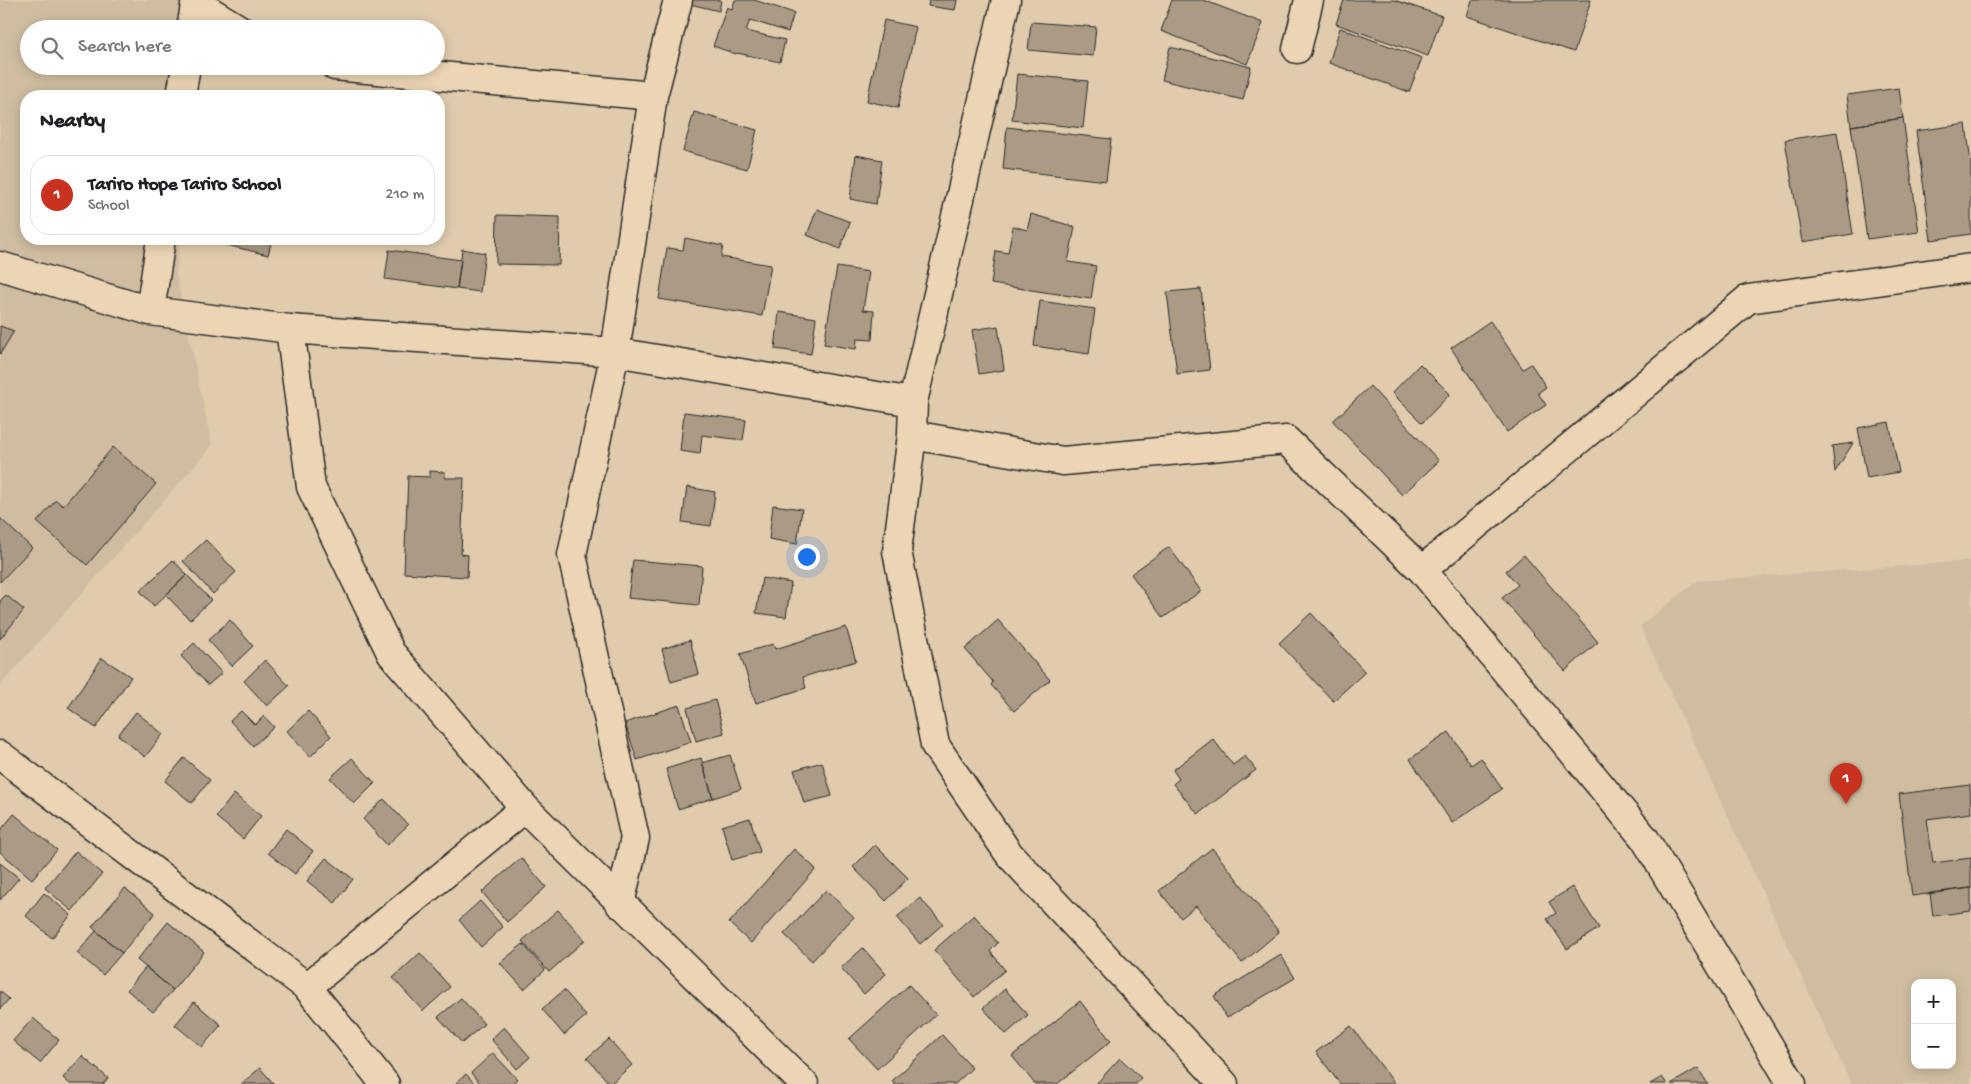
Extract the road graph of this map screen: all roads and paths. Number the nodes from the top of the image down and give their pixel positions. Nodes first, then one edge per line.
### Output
1 (678, 0) edge
2 (1006, 0) edge
3 (1309, 0) edge
4 (195, 1) edge
5 (192, 20) edge
6 (225, 20) edge
7 (1297, 49) dead end
8 (185, 75) edge
9 (430, 75) edge
10 (183, 90) edge
11 (653, 96) junction
12 (159, 245) edge
13 (0, 266) edge
14 (1971, 268) edge
15 (150, 311) junction
16 (290, 329) junction
17 (615, 352) junction
18 (913, 402) junction
19 (912, 434) junction
20 (1422, 570) junction
21 (0, 754) edge
22 (525, 808) junction
23 (620, 904) junction
24 (307, 987) junction
25 (384, 1084) edge
26 (804, 1084) edge
27 (1224, 1084) edge
28 (1792, 1084) edge

1 - 11 street
2 - 18 street
3 - 7 street
4 - 5 street
4 - 6 street
8 - 10 street
9 - 11 street
11 - 17 street
12 - 15 street
13 - 15 street
14 - 20 street
15 - 16 street
16 - 17 street
16 - 22 street
17 - 18 street
17 - 23 street
18 - 19 street
19 - 20 street
19 - 27 street
20 - 28 street
21 - 24 street
22 - 23 street
22 - 24 street
23 - 26 street
24 - 25 street

